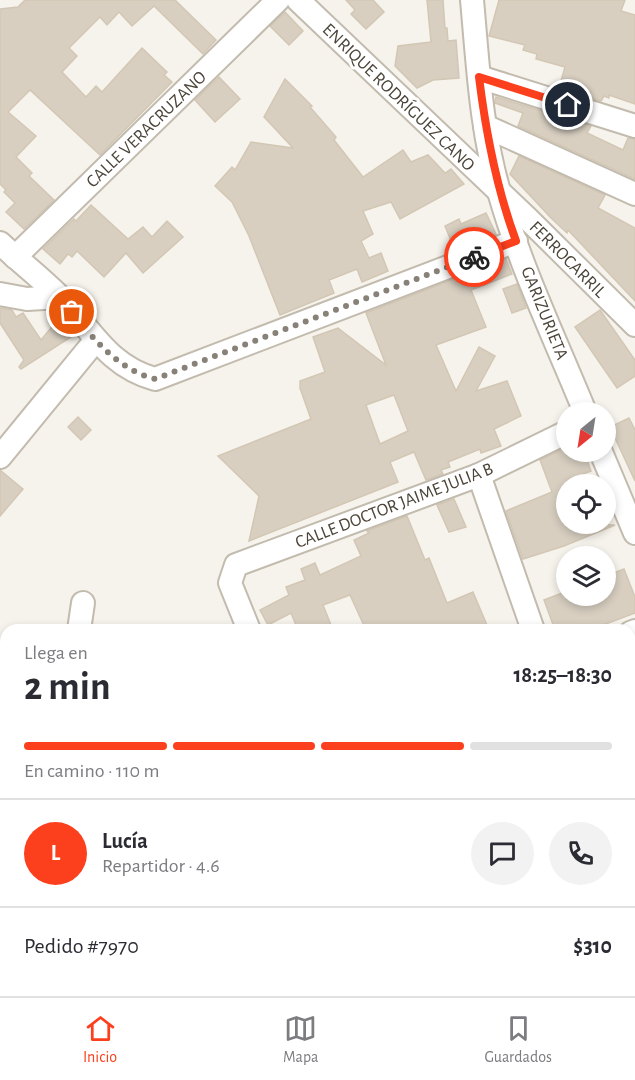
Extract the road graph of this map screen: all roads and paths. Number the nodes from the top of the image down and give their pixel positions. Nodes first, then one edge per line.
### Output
1 (278, 0) edge
2 (298, 0) edge
3 (472, 0) edge
4 (479, 77) junction
5 (485, 126) junction
6 (635, 126) edge
7 (499, 194) junction
8 (635, 194) edge
9 (516, 241) junction
10 (7, 250) edge
11 (0, 294) edge
12 (60, 297) junction
13 (635, 325) edge
14 (95, 341) junction
15 (581, 402) edge
16 (556, 437) edge
17 (0, 458) edge
18 (605, 462) edge
19 (478, 475) junction
20 (635, 533) edge
21 (83, 603) dead end
22 (80, 624) edge
23 (247, 624) edge
24 (531, 624) edge

1 - 10 street, CALLE VERACRUZANO
2 - 7 street, ENRIQUE RODRÍGUEZ CANO
3 - 4 street, GARIZURIETA
4 - 5 street, GARIZURIETA
4 - 6 street
5 - 7 street, GARIZURIETA
5 - 8 street
7 - 9 street, GARIZURIETA
7 - 13 street, FERROCARRIL
9 - 14 street
9 - 15 street, GARIZURIETA
10 - 12 street
11 - 12 street
12 - 14 street
14 - 17 street
16 - 19 street, CALLE DOCTOR JAIME JULIA B
18 - 20 street
19 - 23 street, CALLE DOCTOR JAIME JULIA B
19 - 24 street
21 - 22 street

